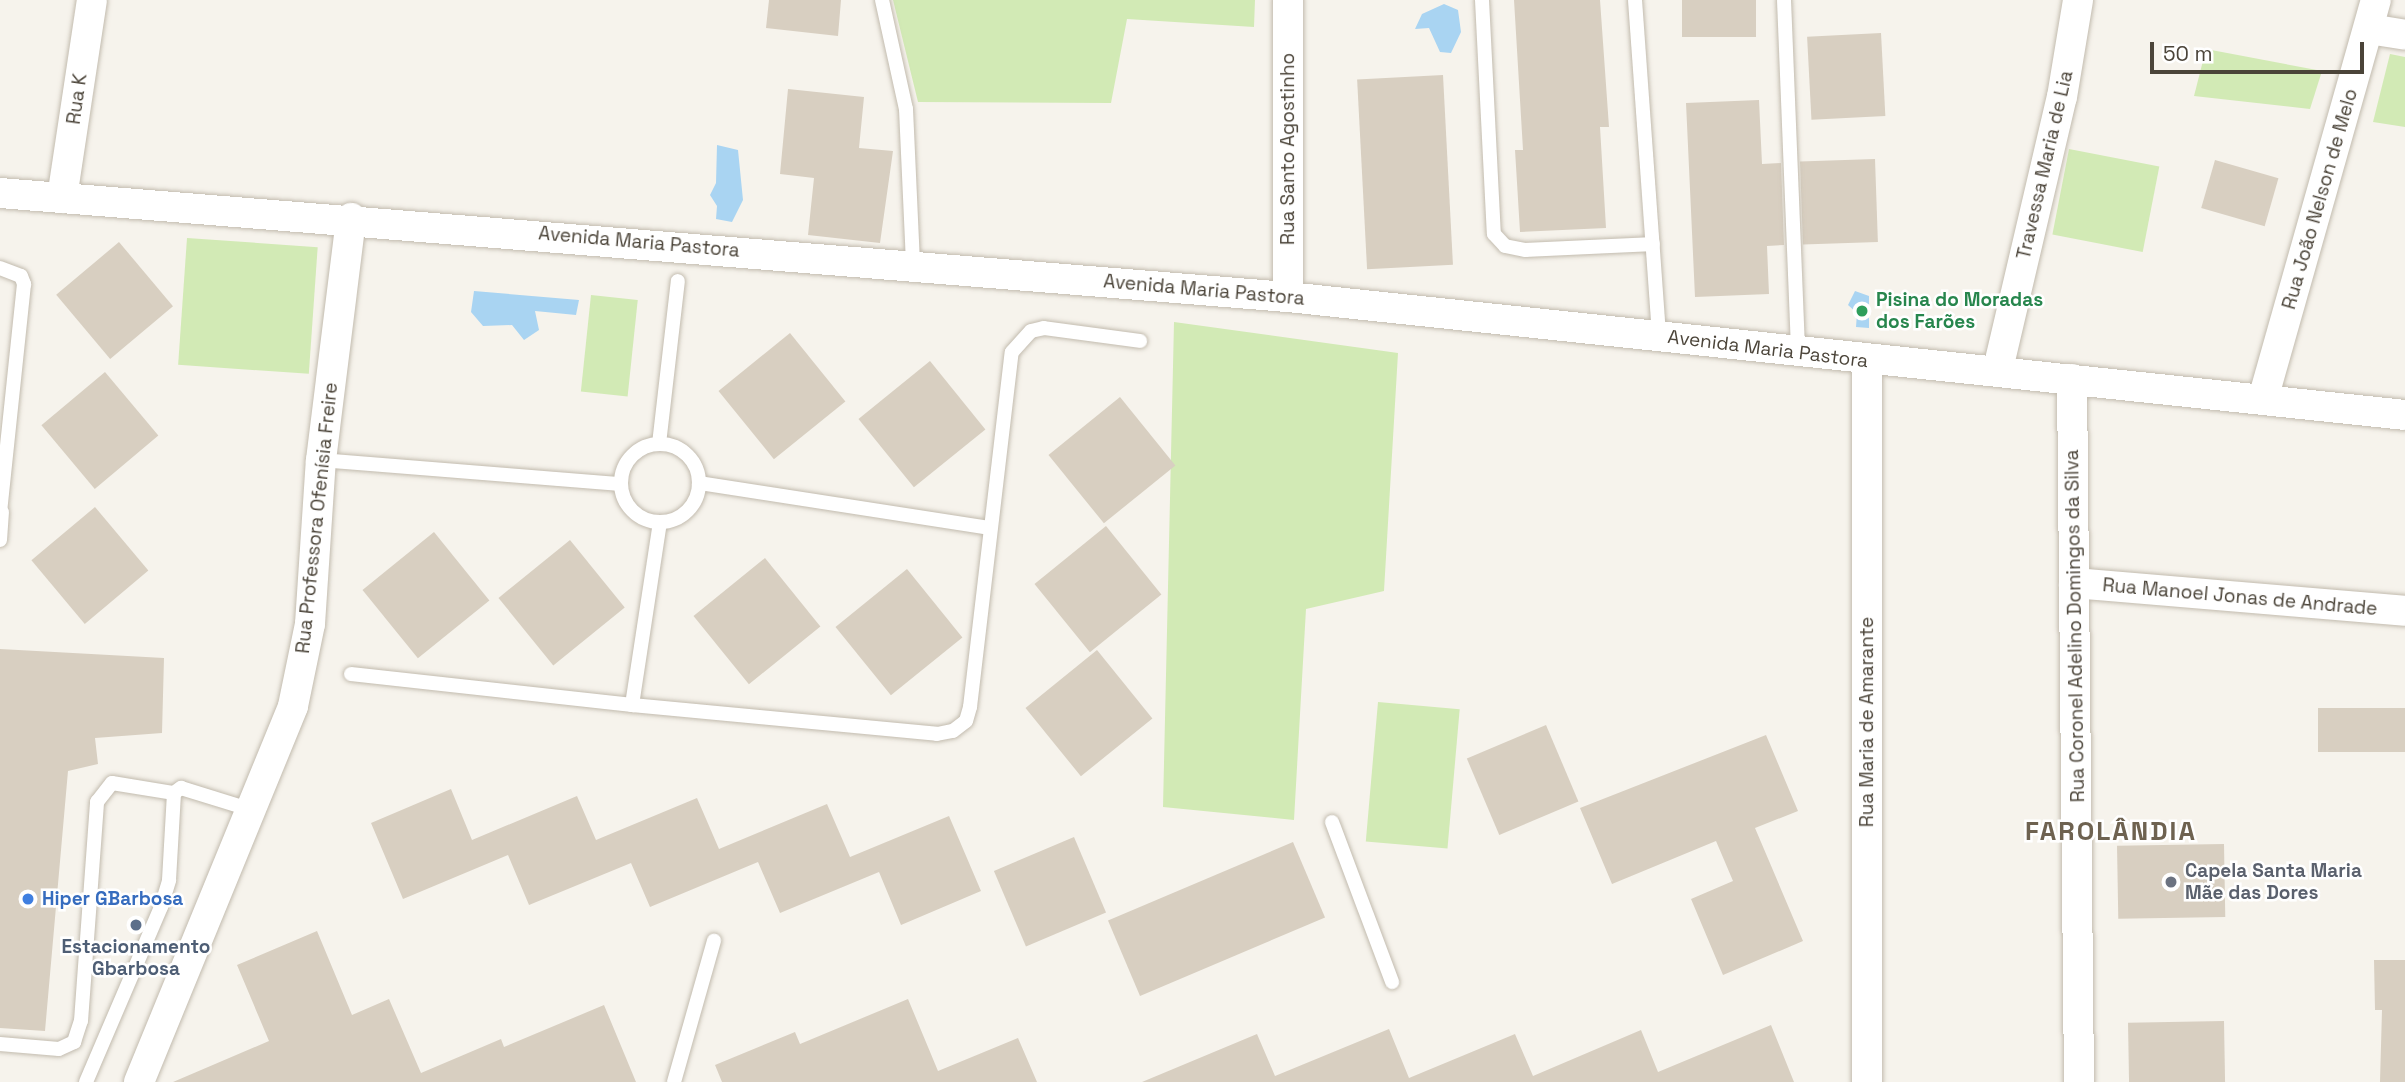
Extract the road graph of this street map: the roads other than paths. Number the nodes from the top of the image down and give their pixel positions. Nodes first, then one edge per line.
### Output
1 (92, 0) edge
2 (882, 0) edge
3 (1288, 0) edge
4 (1482, 0) edge
5 (1635, 0) edge
6 (1784, 0) edge
7 (2078, 0) edge
8 (2376, 0) edge
9 (2370, 29) junction
10 (2405, 35) edge
11 (0, 193) edge
12 (62, 198) junction
13 (351, 218) junction
14 (1653, 244) junction
15 (912, 265) junction
16 (0, 268) edge
17 (678, 281) dead end
18 (1288, 297) junction
19 (1659, 336) junction
20 (1140, 341) dead end
21 (1798, 353) junction
22 (1867, 361) junction
23 (1998, 369) junction
24 (2072, 379) junction
25 (2263, 399) junction
26 (2405, 415) edge
27 (659, 444) junction
28 (321, 460) junction
29 (699, 483) junction
30 (620, 484) junction
31 (1, 512) edge
32 (660, 523) junction
33 (989, 528) junction
34 (0, 540) edge
35 (2074, 583) junction
36 (2405, 611) edge
37 (351, 674) dead end
38 (632, 705) junction
39 (174, 793) junction
40 (252, 810) junction
41 (1332, 822) dead end
42 (714, 941) dead end
43 (1392, 982) dead end
44 (0, 1044) edge
45 (86, 1082) edge
46 (139, 1082) edge
47 (674, 1082) edge
48 (1867, 1082) edge
49 (2079, 1082) edge

1 - 12 street, Rua K
2 - 15 lane
3 - 18 street, Rua Santo Agostinho
4 - 14 lane
5 - 14 lane
6 - 21 lane
7 - 23 street, Travessa Maria de Lia
8 - 9 street, Rua João Nelson de Melo
9 - 10 street
9 - 25 street, Rua João Nelson de Melo
11 - 12 street, Avenida Maria Pastora
12 - 13 street, Avenida Maria Pastora
13 - 15 street, Avenida Maria Pastora
13 - 28 street, Rua Professora Ofenísia Freire
14 - 19 lane
15 - 18 street, Avenida Maria Pastora
16 - 31 lane
17 - 27 lane
18 - 19 street, Avenida Maria Pastora
19 - 21 street, Avenida Maria Pastora
20 - 33 lane
21 - 22 street, Avenida Maria Pastora
22 - 23 street, Avenida Maria Pastora
22 - 48 street, Rua Maria de Amarante
23 - 24 street, Avenida Maria Pastora
24 - 25 street, Avenida Maria Pastora
24 - 35 street, Rua Coronel Adelino Domingos da Silva
25 - 26 street, Avenida Maria Pastora
27 - 29 lane
27 - 30 lane
28 - 30 lane
28 - 40 street, Rua Professora Ofenísia Freire
29 - 32 lane
29 - 33 lane
30 - 32 lane
31 - 34 lane
32 - 38 lane
33 - 38 lane
35 - 36 street, Rua Manoel Jonas de Andrade
35 - 49 street, Rua Coronel Adelino Domingos da Silva
37 - 38 lane
39 - 40 lane
39 - 44 lane
39 - 45 lane
40 - 46 street, Rua Professora Ofenísia Freire
41 - 43 lane
42 - 47 lane

